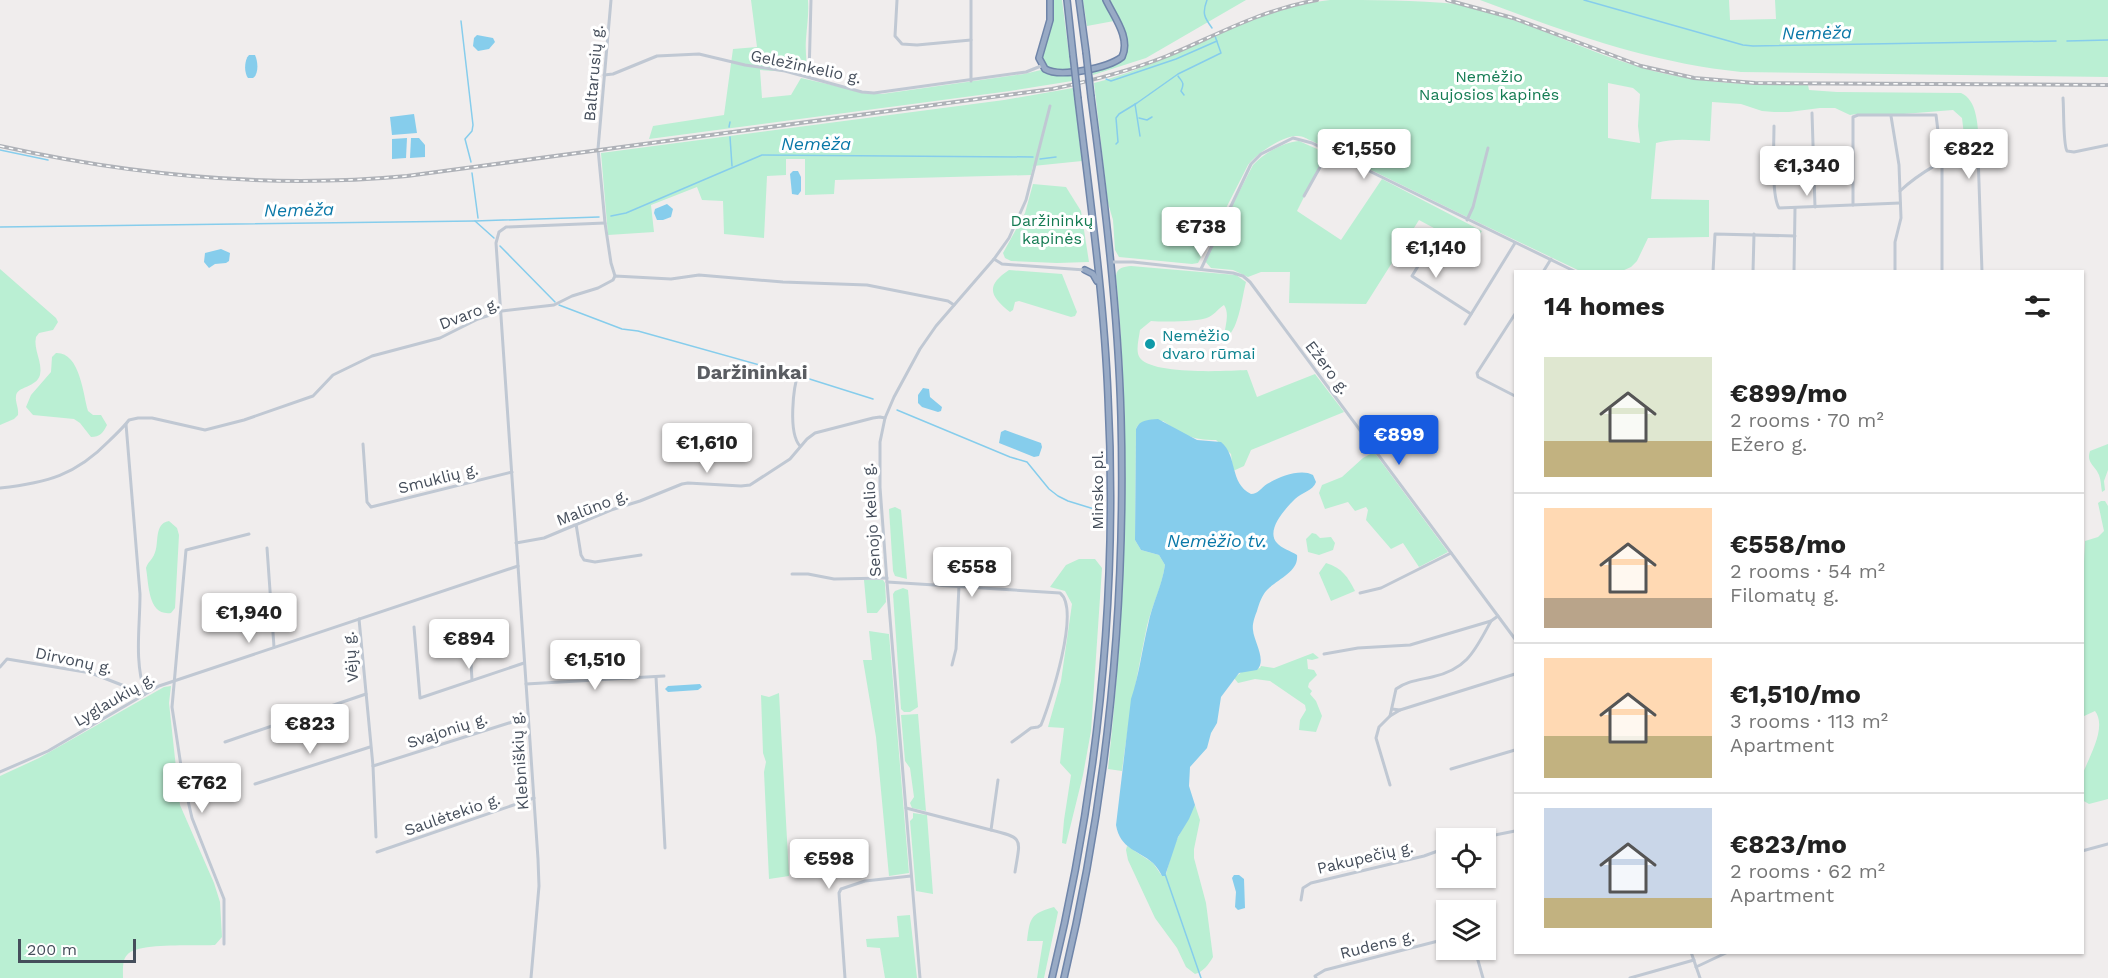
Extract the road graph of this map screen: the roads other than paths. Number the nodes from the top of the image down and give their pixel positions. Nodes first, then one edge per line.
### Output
1 (611, 0) edge
2 (811, 0) edge
3 (897, 0) edge
4 (971, 0) edge
5 (1050, 0) edge
6 (1066, 0) edge
7 (1079, 0) edge
8 (1106, 0) edge
9 (971, 40) junction
10 (1041, 66) junction
11 (604, 75) junction
12 (809, 77) junction
13 (970, 81) junction
14 (2062, 98) dead end
15 (1050, 106) dead end
16 (1812, 113) dead end
17 (1891, 116) junction
18 (1774, 126) dead end
19 (2108, 145) edge
20 (1488, 148) dead end
21 (1329, 152) junction
22 (1942, 163) junction
23 (1900, 191) junction
24 (1304, 196) dead end
25 (1900, 203) junction
26 (1853, 205) junction
27 (1815, 207) junction
28 (1795, 208) junction
29 (1467, 219) junction
30 (605, 223) junction
31 (1754, 234) junction
32 (1437, 235) dead end
33 (1795, 236) junction
34 (1515, 243) junction
35 (1097, 256) junction
36 (994, 259) junction
37 (1551, 260) junction
38 (1110, 262) junction
39 (1201, 269) junction
40 (1085, 270) junction
41 (1544, 270) edge
42 (1572, 270) edge
43 (1713, 270) edge
44 (1753, 270) edge
45 (1794, 270) edge
46 (1895, 270) edge
47 (1942, 270) edge
48 (1982, 270) edge
49 (615, 276) junction
50 (1099, 285) junction
51 (954, 305) junction
52 (501, 312) junction
53 (1471, 314) junction
54 (1514, 316) edge
55 (1464, 324) dead end
56 (799, 371) dead end
57 (1514, 395) edge
58 (885, 418) junction
59 (126, 423) junction
60 (363, 444) dead end
61 (800, 446) junction
62 (512, 472) junction
63 (0, 488) edge
64 (576, 524) junction
65 (249, 534) dead end
66 (516, 543) junction
67 (267, 548) dead end
68 (1451, 553) junction
69 (641, 555) dead end
70 (518, 566) junction
71 (792, 574) dead end
72 (887, 580) junction
73 (959, 586) junction
74 (1360, 592) dead end
75 (1498, 616) junction
76 (358, 619) junction
77 (1491, 621) junction
78 (414, 627) dead end
79 (469, 631) dead end
80 (1514, 638) edge
81 (274, 647) junction
82 (1324, 654) dead end
83 (524, 663) junction
84 (952, 665) dead end
85 (0, 667) edge
86 (1514, 674) edge
87 (664, 676) dead end
88 (656, 677) junction
89 (175, 680) junction
90 (472, 680) junction
91 (526, 684) junction
92 (145, 694) junction
93 (366, 694) junction
94 (1392, 709) junction
95 (1400, 710) junction
96 (1390, 716) junction
97 (528, 717) junction
98 (225, 742) dead end
99 (1012, 742) dead end
100 (370, 747) junction
101 (1514, 750) edge
102 (373, 766) junction
103 (1451, 769) dead end
104 (0, 772) edge
105 (998, 780) dead end
106 (255, 784) dead end
107 (1390, 785) dead end
108 (534, 798) junction
109 (906, 808) junction
110 (991, 830) junction
111 (1514, 831) edge
112 (1496, 835) edge
113 (376, 837) dead end
114 (2108, 844) edge
115 (665, 848) dead end
116 (2084, 850) edge
117 (377, 852) dead end
118 (1436, 852) edge
119 (1015, 872) dead end
120 (911, 876) junction
121 (1301, 900) dead end
122 (1436, 942) edge
123 (224, 944) dead end
124 (1692, 954) edge
125 (1724, 954) edge
126 (1478, 960) edge
127 (1694, 960) junction
128 (1696, 967) junction
129 (1316, 977) edge
130 (531, 978) edge
131 (845, 978) edge
132 (920, 978) edge
133 (1052, 978) edge
134 (1064, 978) edge
135 (1483, 978) edge
136 (1630, 978) edge
137 (1700, 978) edge

1 - 11 street, Baltarusių g.
2 - 12 street
3 - 9 street
4 - 9 street
5 - 10 highway
6 - 35 highway, Minsko pl., bridge
7 - 38 highway, Minsko pl., bridge
8 - 10 highway
9 - 13 street
10 - 13 street, Geležinkelio g.
11 - 12 street, Geležinkelio g.
11 - 30 street, Baltarusių g.
12 - 13 street, Geležinkelio g.
14 - 19 street
15 - 36 street, Senojo Kelio g.
16 - 27 street
17 - 22 street
17 - 23 street
17 - 26 street
18 - 28 street
20 - 29 street
21 - 24 street
21 - 29 street
21 - 39 street
22 - 23 street
22 - 47 street
22 - 48 street
23 - 25 street
25 - 26 street
25 - 46 street
26 - 27 street
27 - 28 street
28 - 33 street
29 - 34 street
30 - 49 street, Baltarusių g.
30 - 52 street
31 - 33 street
31 - 43 street
31 - 44 street
32 - 53 street
33 - 45 street
34 - 37 street
34 - 53 street
35 - 40 highway
35 - 50 highway, Minsko pl.
36 - 40 street
36 - 51 street, Senojo Kelio g.
37 - 41 street
37 - 42 street
38 - 39 street, Ežero g.
38 - 134 highway, Minsko pl.
39 - 68 street, Ežero g.
40 - 50 highway
49 - 51 street
49 - 52 street, Dvaro g.
50 - 133 highway, Minsko pl.
51 - 58 street, Senojo Kelio g.
52 - 59 street, Dvaro g.
52 - 62 street
53 - 55 street
54 - 57 street
56 - 61 street
58 - 61 street, Malūno g.
58 - 72 street, Senojo Kelio g.
59 - 63 street
59 - 92 street
60 - 62 street, Smuklių g.
61 - 64 street, Malūno g.
62 - 66 street
64 - 66 street, Malūno g.
64 - 69 street
65 - 89 street
66 - 70 street, Klebniškių g.
67 - 81 street
68 - 74 street
68 - 75 street, Ežero g.
70 - 76 street, Lyglaukių g.
70 - 83 street, Klebniškių g.
71 - 72 street
72 - 73 street
72 - 109 street, Senojo Kelio g.
73 - 84 street
73 - 99 street
75 - 77 street
75 - 80 street, Ežero g.
76 - 81 street, Lyglaukių g.
76 - 93 street, Vėjų g.
77 - 82 street
77 - 94 street
78 - 90 street
79 - 90 street
81 - 89 street, Lyglaukių g.
83 - 90 street
83 - 91 street, Klebniškių g.
85 - 92 street, Dirvonų g.
86 - 95 street
87 - 88 street
88 - 91 street
88 - 115 street
89 - 92 street, Lyglaukių g.
89 - 123 street
91 - 97 street, Klebniškių g.
92 - 104 street, Lyglaukių g.
93 - 98 street
93 - 100 street, Vėjų g.
94 - 95 street
94 - 96 street
95 - 96 street
96 - 107 street
97 - 102 street, Svajonių g.
97 - 108 street, Klebniškių g.
100 - 102 street, Vėjų g.
100 - 106 street
101 - 103 street
102 - 113 street, Vėjų g.
105 - 110 street
108 - 117 street, Saulėtekio g.
108 - 130 street, Klebniškių g.
109 - 110 street
109 - 120 street, Senojo Kelio g.
110 - 119 street
111 - 112 street
114 - 116 street
118 - 121 street, Pakupečių g.
120 - 131 street
120 - 132 street, Senojo Kelio g.
122 - 129 street, Rudens g.
124 - 127 street
125 - 128 street
126 - 135 street
127 - 128 street
127 - 136 street
128 - 137 street

